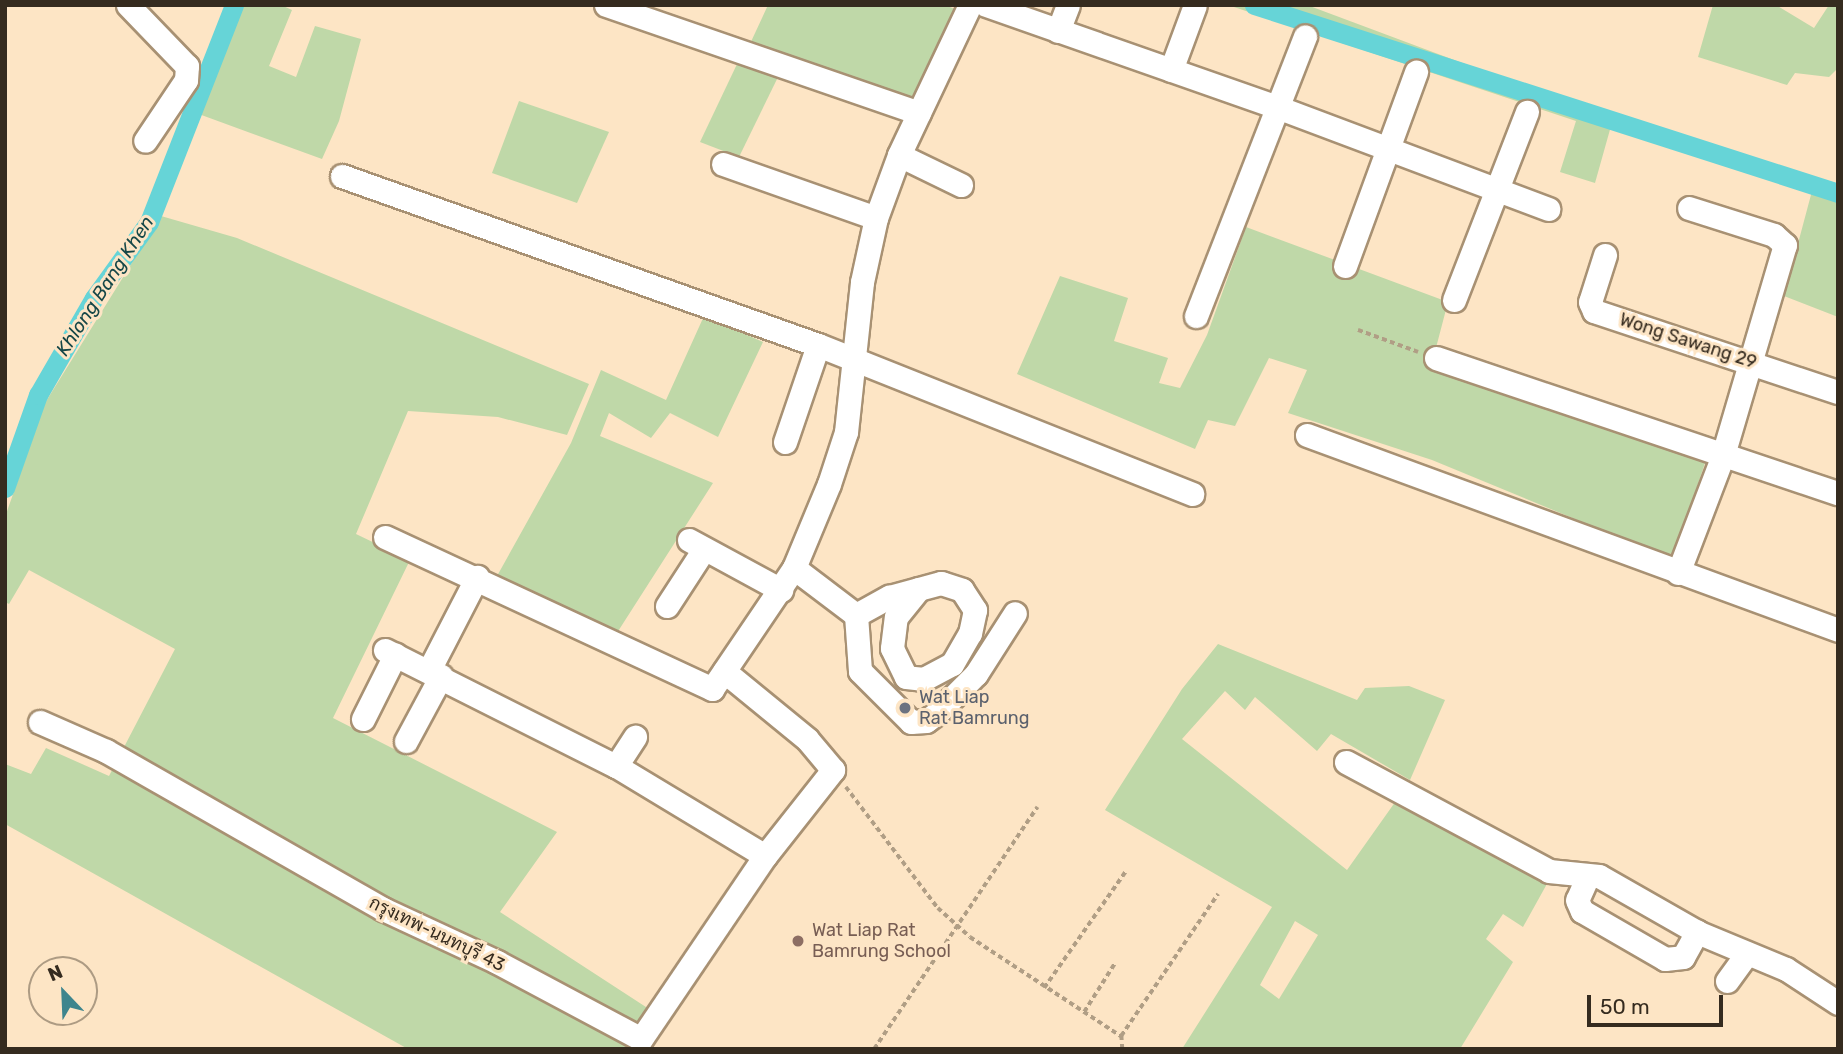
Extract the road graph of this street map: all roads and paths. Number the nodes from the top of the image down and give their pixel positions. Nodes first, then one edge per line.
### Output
1 (128, 5) edge
2 (606, 5) edge
3 (970, 5) edge
4 (986, 5) edge
5 (1068, 5) edge
6 (1195, 5) edge
7 (649, 12) edge
8 (1058, 31) junction
9 (1304, 37) dead end
10 (1171, 70) junction
11 (1416, 72) dead end
12 (1277, 107) junction
13 (1527, 112) dead end
14 (919, 113) junction
15 (145, 141) dead end
16 (1388, 149) junction
17 (899, 155) junction
18 (723, 164) dead end
19 (342, 176) dead end
20 (961, 185) dead end
21 (1497, 190) junction
22 (1689, 208) dead end
23 (1548, 209) dead end
24 (876, 218) junction
25 (1605, 255) dead end
26 (1345, 266) dead end
27 (1454, 300) dead end
28 (1196, 316) dead end
29 (1358, 330) dead end
30 (818, 345) junction
31 (1436, 358) joint
32 (855, 359) junction
33 (1751, 362) junction
34 (1838, 392) edge
35 (1307, 435) dead end
36 (785, 442) dead end
37 (1723, 455) junction
38 (1838, 493) edge
39 (1192, 494) dead end
40 (385, 537) dead end
41 (794, 568) junction
42 (1678, 573) junction
43 (477, 577) junction
44 (919, 589) dead end
45 (781, 590) junction
46 (667, 606) dead end
47 (1015, 613) dead end
48 (856, 615) junction
49 (1838, 630) edge
50 (724, 671) junction
51 (435, 673) junction
52 (363, 719) dead end
53 (40, 722) dead end
54 (635, 737) dead end
55 (406, 741) dead end
56 (1346, 762) dead end
57 (616, 766) junction
58 (833, 770) junction
59 (1037, 807) dead end
60 (765, 856) junction
61 (1126, 871) dead end
62 (1587, 878) junction
63 (1218, 894) dead end
64 (957, 925) junction
65 (1698, 932) junction
66 (1747, 953) junction
67 (1115, 963) dead end
68 (1727, 981) dead end
69 (1045, 988) junction
70 (1832, 996) edge
71 (1084, 1012) junction
72 (1121, 1036) junction
73 (874, 1049) edge
74 (1122, 1049) edge

1 - 15 street
2 - 7 street
3 - 14 street
4 - 8 street
5 - 8 street
6 - 10 street
7 - 14 street
8 - 10 street
9 - 12 street
10 - 12 street
11 - 16 street
12 - 16 street
12 - 28 street
13 - 21 street
14 - 17 street
16 - 21 street
16 - 26 street
17 - 20 street
17 - 24 street
18 - 24 street
19 - 30 street
21 - 23 street
21 - 27 street
22 - 33 street
24 - 32 street
25 - 33 street, Wong Sawang 29
29 - 31 path
30 - 32 street
30 - 36 street
31 - 37 street
32 - 39 street
32 - 41 street
33 - 34 street, Wong Sawang 29
33 - 37 street
35 - 42 street
37 - 38 street
37 - 42 street
40 - 43 street
41 - 45 street
41 - 48 street
42 - 49 street
43 - 50 street
43 - 51 street
44 - 48 street
45 - 46 street
45 - 50 street
47 - 48 street
50 - 58 street
51 - 52 street
51 - 55 street
51 - 57 street
53 - 60 street, กรุงเทพ-นนทบุรี 43
54 - 57 street
56 - 62 street
57 - 60 street
58 - 60 street
58 - 64 path
59 - 64 path
61 - 69 path
62 - 65 street
62 - 65 street
63 - 72 path
64 - 69 path
64 - 73 path
65 - 66 street
66 - 68 street
66 - 70 street
67 - 71 path
69 - 71 path
71 - 72 path
72 - 74 path

